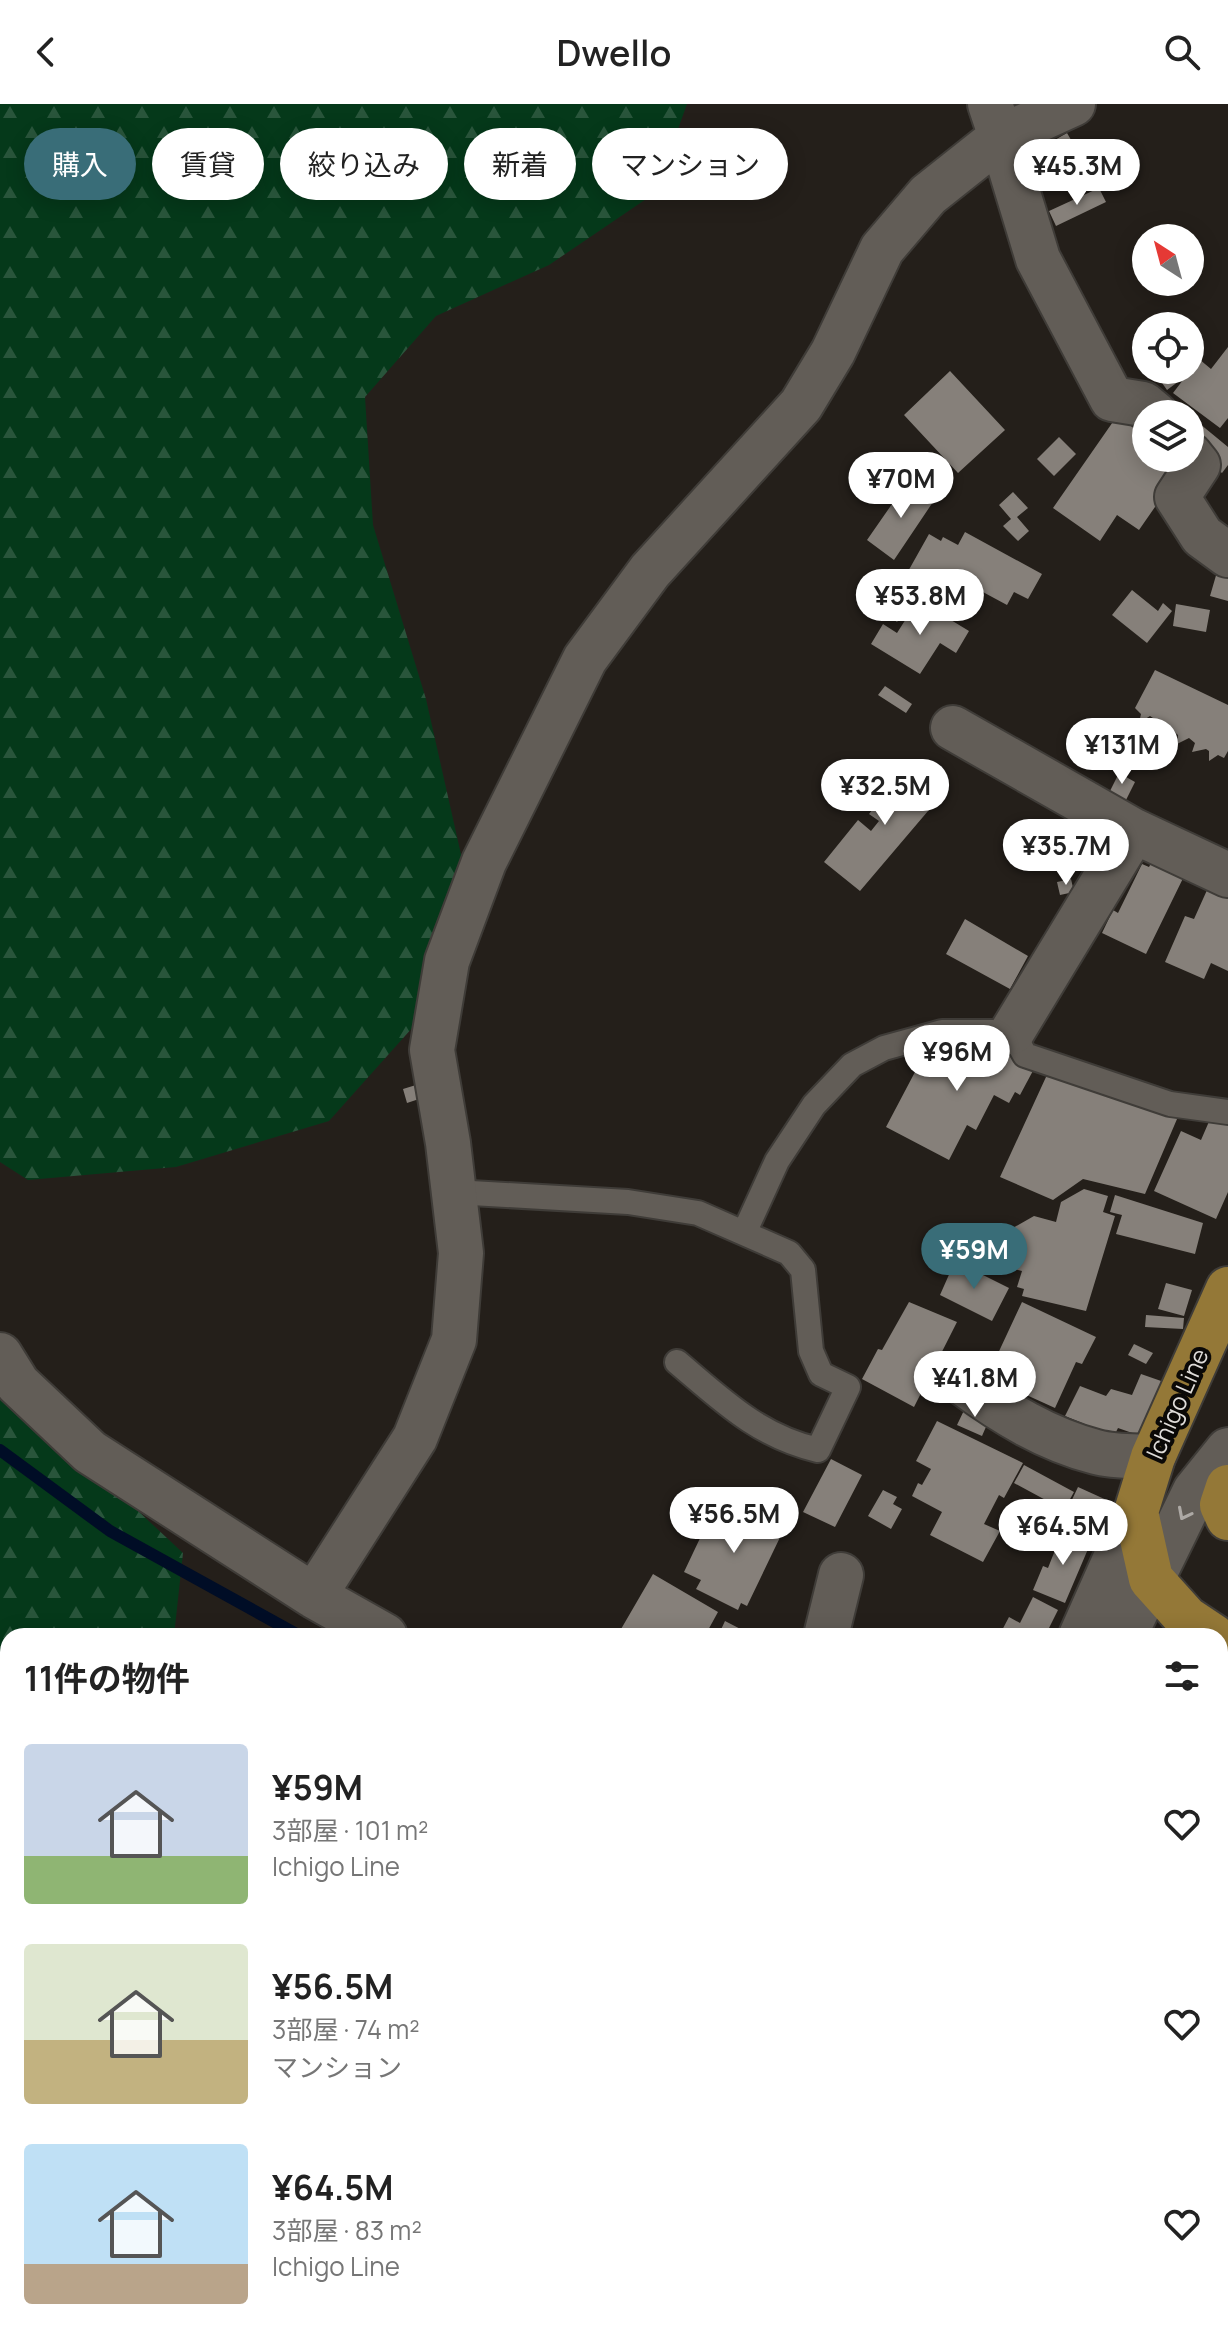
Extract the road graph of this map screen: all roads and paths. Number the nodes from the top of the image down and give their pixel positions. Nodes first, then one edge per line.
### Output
1 (1073, 104) edge
2 (996, 121) edge
3 (1132, 402) edge
4 (1193, 472) edge
5 (1228, 555) edge
6 (953, 728) dead end
7 (1134, 831) junction
8 (1228, 875) edge
9 (1012, 1032) junction
10 (1228, 1112) edge
11 (454, 1192) junction
12 (745, 1231) junction
13 (1224, 1303) edge
14 (0, 1355) edge
15 (677, 1362) dead end
16 (963, 1383) dead end
17 (1228, 1450) edge
18 (1153, 1457) junction
19 (1228, 1487) edge
20 (1136, 1512) junction
21 (1228, 1518) edge
22 (841, 1575) dead end
23 (1151, 1579) junction
24 (314, 1596) junction
25 (371, 1628) edge
26 (828, 1628) edge
27 (1085, 1628) edge
28 (1128, 1628) edge
29 (1203, 1628) edge

1 - 2 street
2 - 3 street
2 - 11 street
4 - 5 street
6 - 7 street
7 - 8 street
7 - 9 street
9 - 10 lane
9 - 12 lane
11 - 12 lane
11 - 24 street
12 - 15 lane
13 - 18 highway, Ichigo Line
14 - 24 street
16 - 18 street
17 -> 23 street
18 - 20 highway, Ichigo Line
19 - 21 highway
20 - 23 highway, Ichigo Line
20 - 27 street
22 - 26 street
23 - 28 street
23 - 29 highway, Ichigo Line
24 - 25 street

